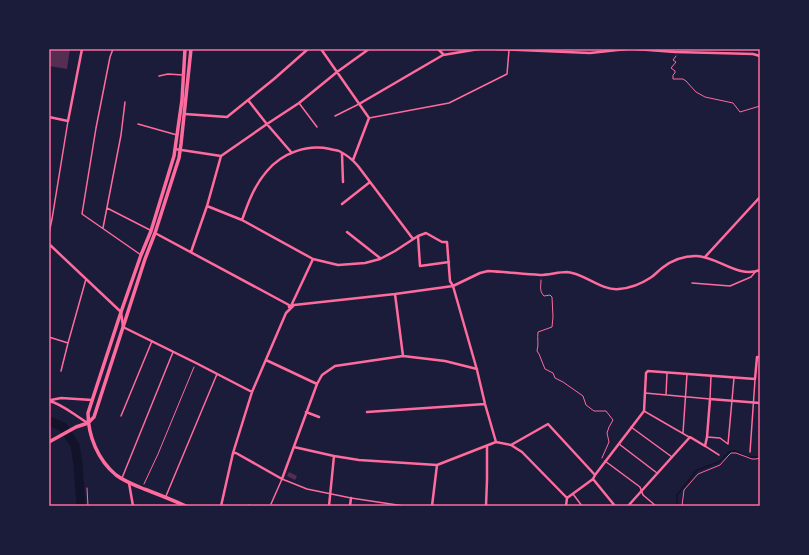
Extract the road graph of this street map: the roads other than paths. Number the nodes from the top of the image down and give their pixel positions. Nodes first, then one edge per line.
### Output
1 (82, 49) edge
2 (113, 49) edge
3 (185, 49) edge
4 (191, 49) edge
5 (308, 49) edge
6 (322, 49) edge
7 (369, 49) edge
8 (438, 49) edge
9 (479, 49) edge
10 (496, 49) edge
11 (627, 49) edge
12 (636, 49) edge
13 (754, 49) edge
14 (509, 50) edge
15 (530, 50) edge
16 (579, 51) edge
17 (675, 51) edge
18 (716, 51) edge
19 (753, 54) junction
20 (443, 55) junction
21 (760, 56) edge
22 (338, 72) junction
23 (183, 75) junction
24 (159, 76) dead end
25 (248, 100) junction
26 (125, 102) dead end
27 (299, 103) junction
28 (359, 104) junction
29 (184, 114) junction
30 (335, 116) dead end
31 (49, 118) edge
32 (370, 118) junction
33 (68, 121) junction
34 (138, 124) dead end
35 (267, 124) junction
36 (317, 127) dead end
37 (177, 135) junction
38 (175, 149) junction
39 (180, 150) junction
40 (292, 152) junction
41 (342, 154) junction
42 (221, 156) junction
43 (352, 160) junction
44 (343, 182) dead end
45 (370, 182) junction
46 (760, 197) edge
47 (342, 204) dead end
48 (207, 206) junction
49 (107, 208) junction
50 (242, 220) junction
51 (103, 229) junction
52 (153, 232) junction
53 (347, 232) dead end
54 (49, 233) edge
55 (418, 236) junction
56 (413, 239) junction
57 (49, 244) edge
58 (191, 252) junction
59 (141, 256) junction
60 (705, 257) junction
61 (313, 259) junction
62 (380, 259) junction
63 (449, 262) junction
64 (760, 270) edge
65 (756, 271) junction
66 (86, 279) junction
67 (692, 283) dead end
68 (453, 286) junction
69 (394, 294) junction
70 (289, 310) junction
71 (121, 312) junction
72 (123, 327) junction
73 (49, 337) edge
74 (152, 341) junction
75 (68, 343) junction
76 (173, 352) junction
77 (403, 356) junction
78 (760, 357) edge
79 (266, 360) junction
80 (477, 370) junction
81 (61, 371) dead end
82 (667, 373) junction
83 (217, 374) junction
84 (687, 374) junction
85 (711, 376) junction
86 (734, 378) junction
87 (756, 379) junction
88 (317, 384) junction
89 (252, 392) junction
90 (645, 393) junction
91 (666, 395) junction
92 (686, 397) junction
93 (710, 399) junction
94 (49, 400) edge
95 (92, 400) junction
96 (732, 401) junction
97 (754, 403) junction
98 (760, 403) edge
99 (485, 404) junction
100 (644, 411) junction
101 (306, 412) junction
102 (367, 412) dead end
103 (121, 416) dead end
104 (319, 417) dead end
105 (88, 423) junction
106 (631, 427) junction
107 (683, 434) junction
108 (690, 437) junction
109 (707, 437) junction
110 (49, 442) edge
111 (496, 442) junction
112 (619, 444) junction
113 (511, 445) junction
114 (487, 446) junction
115 (705, 446) junction
116 (294, 447) junction
117 (750, 452) dead end
118 (232, 453) junction
119 (719, 454) dead end
120 (334, 456) junction
121 (672, 458) junction
122 (606, 462) junction
123 (437, 465) junction
124 (657, 473) junction
125 (595, 475) junction
126 (122, 478) junction
127 (282, 479) junction
128 (593, 479) junction
129 (129, 482) junction
130 (641, 491) junction
131 (331, 494) junction
132 (573, 494) junction
133 (165, 498) junction
134 (351, 498) junction
135 (567, 498) junction
136 (271, 504) dead end
137 (133, 506) edge
138 (186, 506) edge
139 (221, 506) edge
140 (329, 506) edge
141 (350, 506) edge
142 (404, 506) edge
143 (432, 506) edge
144 (486, 506) edge
145 (566, 506) edge
146 (582, 506) edge
147 (615, 506) edge
148 (628, 506) edge
149 (656, 506) edge

1 - 33 street
2 - 51 lane
3 - 23 street
4 - 29 street
5 - 25 street
6 - 22 street
7 - 22 street
8 - 20 street
9 - 20 street
10 - 14 street
11 - 16 street
12 - 17 street
13 - 19 street
14 - 15 street
14 - 32 lane
15 - 16 street
17 - 18 street
18 - 19 street
19 - 21 street
20 - 28 street
22 - 27 street
22 - 28 street
23 - 24 lane
23 - 37 street
25 - 29 street
25 - 35 street
26 - 49 lane
27 - 35 street
27 - 36 lane
28 - 30 lane
28 - 32 street
29 - 39 street
31 - 33 street
32 - 43 street
33 - 54 lane
34 - 37 lane
35 - 40 street
35 - 42 street
37 - 38 street
38 - 39 street
38 - 52 street
39 - 42 street
39 - 52 street
40 - 41 street
40 - 50 street
41 - 43 street
41 - 44 street
42 - 48 street
43 - 45 street
45 - 47 street
45 - 56 street
46 - 60 street
48 - 50 street
48 - 58 street
49 - 51 lane
49 - 52 lane
50 - 61 street
51 - 59 lane
52 - 58 street
52 - 59 street
52 - 72 street
53 - 62 street
55 - 56 street
55 - 63 street
55 - 63 street
56 - 62 street
57 - 66 street
58 - 70 street
59 - 71 street
60 - 65 street
60 - 68 street
61 - 62 street
61 - 70 street
63 - 68 street
64 - 65 street
65 - 67 lane
66 - 71 street
66 - 75 lane
68 - 69 street
68 - 80 street
69 - 70 street
69 - 77 street
70 - 79 street
71 - 72 street
71 - 95 street
72 - 74 street
72 - 105 street
73 - 75 lane
74 - 76 street
74 - 103 lane
75 - 81 lane
76 - 83 street
76 - 126 lane
77 - 80 street
77 - 88 street
78 - 87 street
79 - 88 street
79 - 89 street
80 - 99 street
82 - 84 street
82 - 90 street
82 - 91 lane
83 - 89 street
83 - 133 lane
84 - 85 street
84 - 92 lane
85 - 86 street
85 - 93 lane
86 - 87 street
86 - 96 lane
87 - 97 lane
88 - 101 street
89 - 118 street
90 - 91 lane
90 - 100 street
91 - 92 lane
92 - 93 lane
92 - 107 lane
93 - 96 street
93 - 109 street
94 - 95 street
94 - 105 street
95 - 105 street
96 - 97 street
96 - 109 lane
97 - 98 street
97 - 117 lane
99 - 102 street
99 - 111 street
100 - 106 street
100 - 107 lane
101 - 104 street
101 - 116 street
105 - 110 street
105 - 126 street
106 - 112 street
106 - 121 lane
107 - 108 lane
108 - 115 street
108 - 121 street
109 - 115 street
111 - 113 street
111 - 114 street
112 - 122 street
112 - 124 lane
113 - 125 street
113 - 135 street
114 - 123 street
114 - 144 street
115 - 119 lane
116 - 120 street
116 - 127 street
118 - 127 street
118 - 139 street
120 - 123 street
120 - 131 street
121 - 124 street
122 - 125 street
122 - 130 lane
123 - 143 street
124 - 130 street
125 - 128 street
126 - 129 street
127 - 131 lane
127 - 136 lane
128 - 132 street
128 - 147 street
129 - 133 street
129 - 137 street
130 - 148 street
130 - 149 lane
131 - 134 lane
131 - 140 street
132 - 135 street
132 - 146 lane
133 - 138 street
134 - 141 street
134 - 142 lane
135 - 145 street

